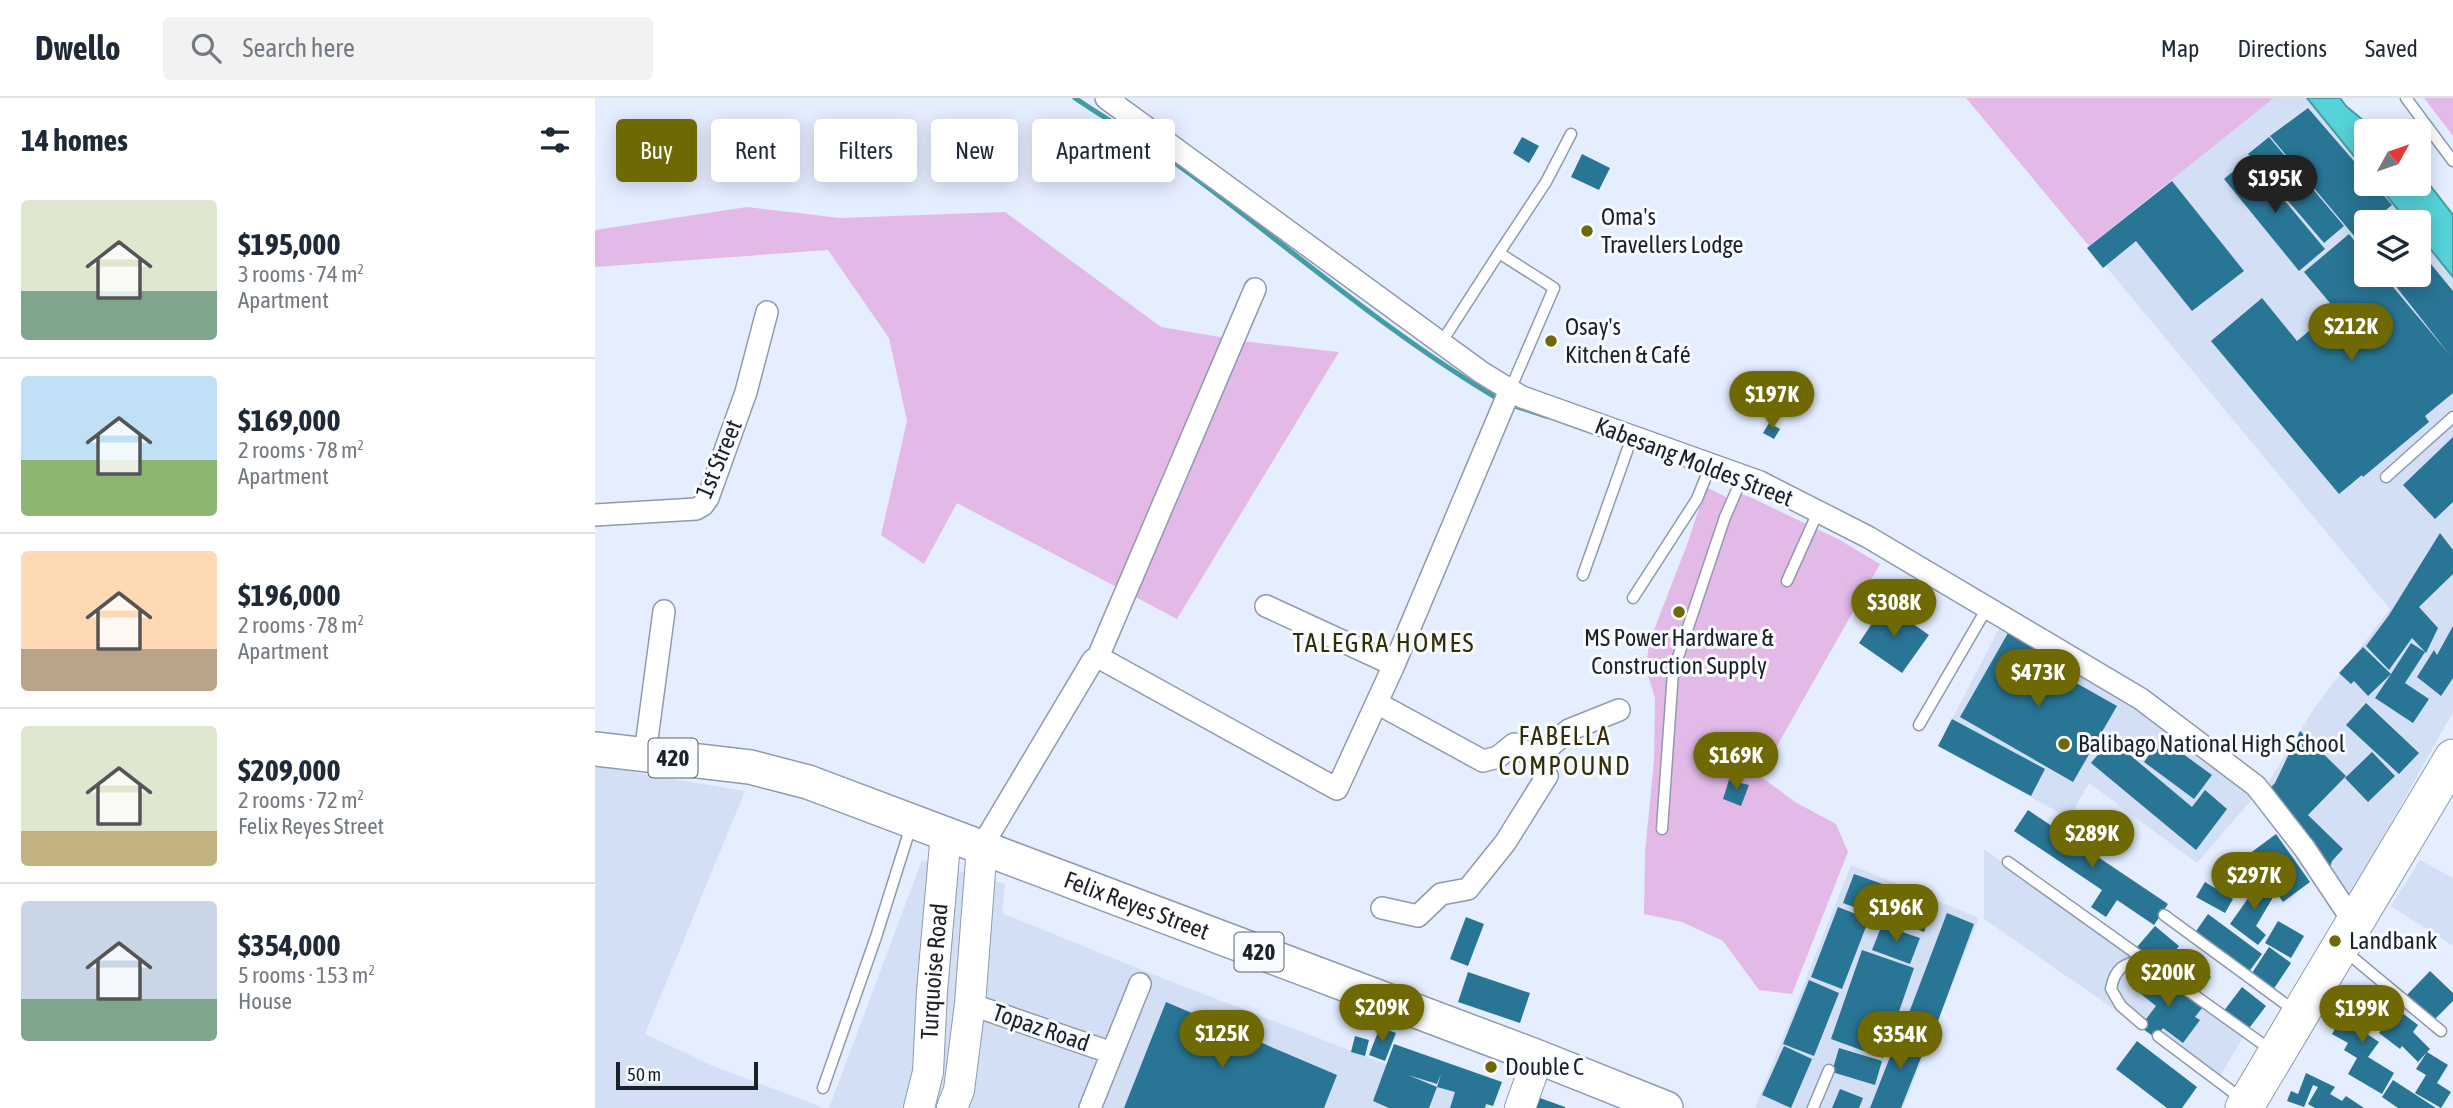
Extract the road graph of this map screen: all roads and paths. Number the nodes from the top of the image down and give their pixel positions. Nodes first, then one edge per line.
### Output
1 (1106, 98) edge
2 (2406, 98) edge
3 (1571, 134) dead end
4 (2453, 161) edge
5 (1499, 253) junction
6 (1255, 289) dead end
7 (767, 312) dead end
8 (1441, 343) junction
9 (1507, 397) junction
10 (2453, 417) edge
11 (1632, 437) junction
12 (1711, 464) junction
13 (1743, 476) junction
14 (2386, 477) dead end
15 (1818, 512) junction
16 (595, 515) edge
17 (1583, 575) dead end
18 (1787, 581) dead end
19 (1633, 598) dead end
20 (1266, 606) dead end
21 (1987, 608) junction
22 (664, 611) dead end
23 (1098, 657) junction
24 (1394, 665) junction
25 (1377, 703) junction
26 (1619, 710) dead end
27 (1919, 725) dead end
28 (595, 749) edge
29 (645, 754) junction
30 (2453, 758) edge
31 (1535, 759) junction
32 (913, 820) junction
33 (1662, 829) dead end
34 (946, 833) junction
35 (982, 846) junction
36 (2008, 862) dead end
37 (1382, 908) dead end
38 (2164, 915) dead end
39 (2348, 936) junction
40 (2144, 959) junction
41 (1140, 984) dead end
42 (980, 1007) junction
43 (2300, 1014) junction
44 (2142, 1024) dead end
45 (2441, 1031) dead end
46 (2158, 1036) dead end
47 (1112, 1053) junction
48 (2276, 1054) junction
49 (1538, 1057) junction
50 (1829, 1070) dead end
51 (823, 1088) dead end
52 (2245, 1105) edge
53 (919, 1108) edge
54 (953, 1108) edge
55 (1090, 1108) edge
56 (1520, 1108) edge
57 (1666, 1108) edge
58 (1813, 1108) edge

1 - 8 street, Kabesang Moldes Street
2 - 4 lane
3 - 5 lane
5 - 8 lane
5 - 9 lane
6 - 23 street
7 - 16 street, 1st Street
8 - 9 street, Kabesang Moldes Street
9 - 11 street, Kabesang Moldes Street
9 - 24 street
10 - 14 lane
11 - 12 street, Kabesang Moldes Street
11 - 17 lane
12 - 13 street, Kabesang Moldes Street
12 - 19 lane
13 - 15 street, Kabesang Moldes Street
13 - 33 lane
15 - 18 lane
15 - 21 street, Kabesang Moldes Street
20 - 24 street
21 - 27 lane
21 - 39 street, Kabesang Moldes Street
22 - 29 street
23 - 25 street
23 - 35 street
24 - 25 street
25 - 31 street
26 - 31 street
28 - 29 main road, Felix Reyes Street / 420
29 - 32 main road, Felix Reyes Street / 420
30 - 39 highway
31 - 37 street
32 - 34 main road, Felix Reyes Street / 420
32 - 51 lane
34 - 35 main road, Felix Reyes Street / 420
34 - 53 street, Turquoise Road
35 - 42 street, Turquoise Road
35 - 49 main road, Felix Reyes Street / 420
36 - 40 lane
38 - 43 lane
39 - 43 highway
39 - 45 lane
40 - 44 lane
40 - 48 lane
41 - 47 street
42 - 47 street, Topaz Road
42 - 54 street, Turquoise Road
43 - 48 highway
46 - 52 lane
47 - 55 street
48 - 52 highway
49 - 56 street
49 - 57 main road, Felix Reyes Street / 420
50 - 58 lane

